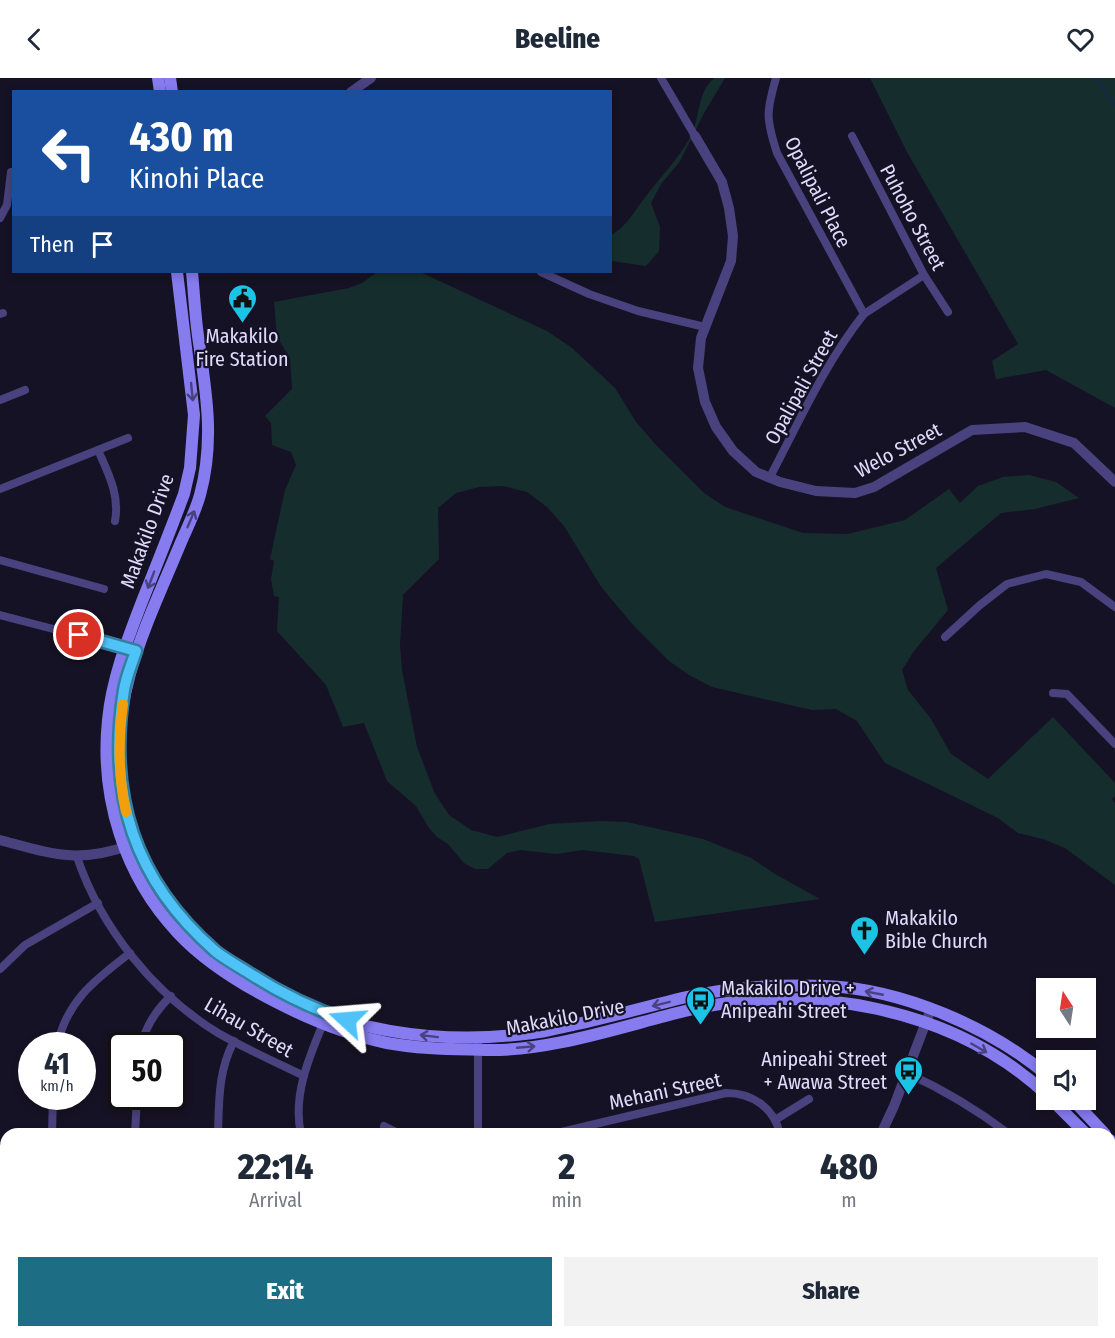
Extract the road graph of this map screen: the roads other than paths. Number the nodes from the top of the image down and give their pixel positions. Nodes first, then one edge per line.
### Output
1 (371, 78) edge
2 (661, 78) edge
3 (776, 78) edge
4 (354, 90) edge
5 (695, 136) joint
6 (852, 136) dead end
7 (0, 172) edge
8 (12, 172) edge
9 (0, 218) edge
10 (177, 273) edge
11 (192, 273) edge
12 (544, 273) edge
13 (924, 275) junction
14 (948, 312) dead end
15 (864, 314) junction
16 (197, 327) junction
17 (705, 327) junction
18 (183, 328) junction
19 (25, 390) dead end
20 (0, 400) edge
21 (128, 438) dead end
22 (98, 450) junction
23 (770, 477) junction
24 (1115, 482) edge
25 (0, 489) edge
26 (115, 521) dead end
27 (0, 560) edge
28 (104, 589) dead end
29 (1115, 607) edge
30 (0, 615) edge
31 (945, 637) dead end
32 (130, 649) junction
33 (1053, 693) dead end
34 (1115, 744) edge
35 (0, 840) edge
36 (130, 845) junction
37 (77, 857) junction
38 (98, 903) junction
39 (130, 953) junction
40 (0, 969) edge
41 (171, 996) junction
42 (931, 1009) junction
43 (325, 1019) junction
44 (926, 1023) junction
45 (61, 1032) edge
46 (147, 1032) edge
47 (234, 1041) junction
48 (478, 1043) junction
49 (1036, 1066) edge
50 (906, 1073) junction
51 (304, 1076) junction
52 (1036, 1087) edge
53 (809, 1099) dead end
54 (53, 1110) edge
55 (136, 1110) edge
56 (1062, 1110) edge
57 (1082, 1110) edge
58 (775, 1120) junction
59 (384, 1126) dead end
60 (52, 1128) edge
61 (135, 1128) edge
62 (218, 1128) edge
63 (300, 1128) edge
64 (388, 1128) edge
65 (478, 1128) edge
66 (578, 1128) edge
67 (778, 1128) edge
68 (883, 1128) edge
69 (1001, 1128) edge
70 (1080, 1128) edge
71 (1099, 1128) edge

1 - 4 street
2 - 5 street, Welo Street
3 - 15 street, Opalipali Place
5 - 17 street, Welo Street
6 - 13 street, Puhoho Street
7 - 8 street
8 - 9 street
10 - 18 main road, Makakilo Drive
11 - 16 main road, Makakilo Drive
12 - 17 street
13 - 14 street, Puhoho Street
13 - 15 street, Opalipali Street
15 - 23 street, Opalipali Street
16 - 18 main road
32 -> 16 main road, Makakilo Drive
17 - 23 street, Welo Street
18 -> 32 main road, Makakilo Drive
19 - 20 street
21 - 22 street
22 - 25 street
22 - 26 street
23 - 24 street, Welo Street
27 - 28 street
29 - 31 street
30 - 32 street
32 - 36 main road, Makakilo Drive
33 - 34 street
35 - 37 street
36 - 37 street
36 - 43 main road, Makakilo Drive
37 - 38 street, Lihau Street
38 - 39 street, Lihau Street
38 - 40 street
39 - 41 street, Lihau Street
39 - 45 street
41 - 46 street
41 - 47 street, Lihau Street
42 - 44 street
42 -> 48 main road, Makakilo Drive
42 - 49 main road, Makakilo Drive
43 - 48 main road, Makakilo Drive
43 - 51 street
48 -> 44 main road, Makakilo Drive
44 - 50 street
44 -> 52 main road, Makakilo Drive
47 - 51 street, Lihau Street
47 - 62 street
48 - 65 street
50 - 68 street
50 - 69 street
51 - 63 street
53 - 58 street
54 - 60 street
55 - 61 street
56 - 70 main road
57 - 71 main road
58 - 66 street, Mehani Street
58 - 67 street, Mehani Street
59 - 64 street

